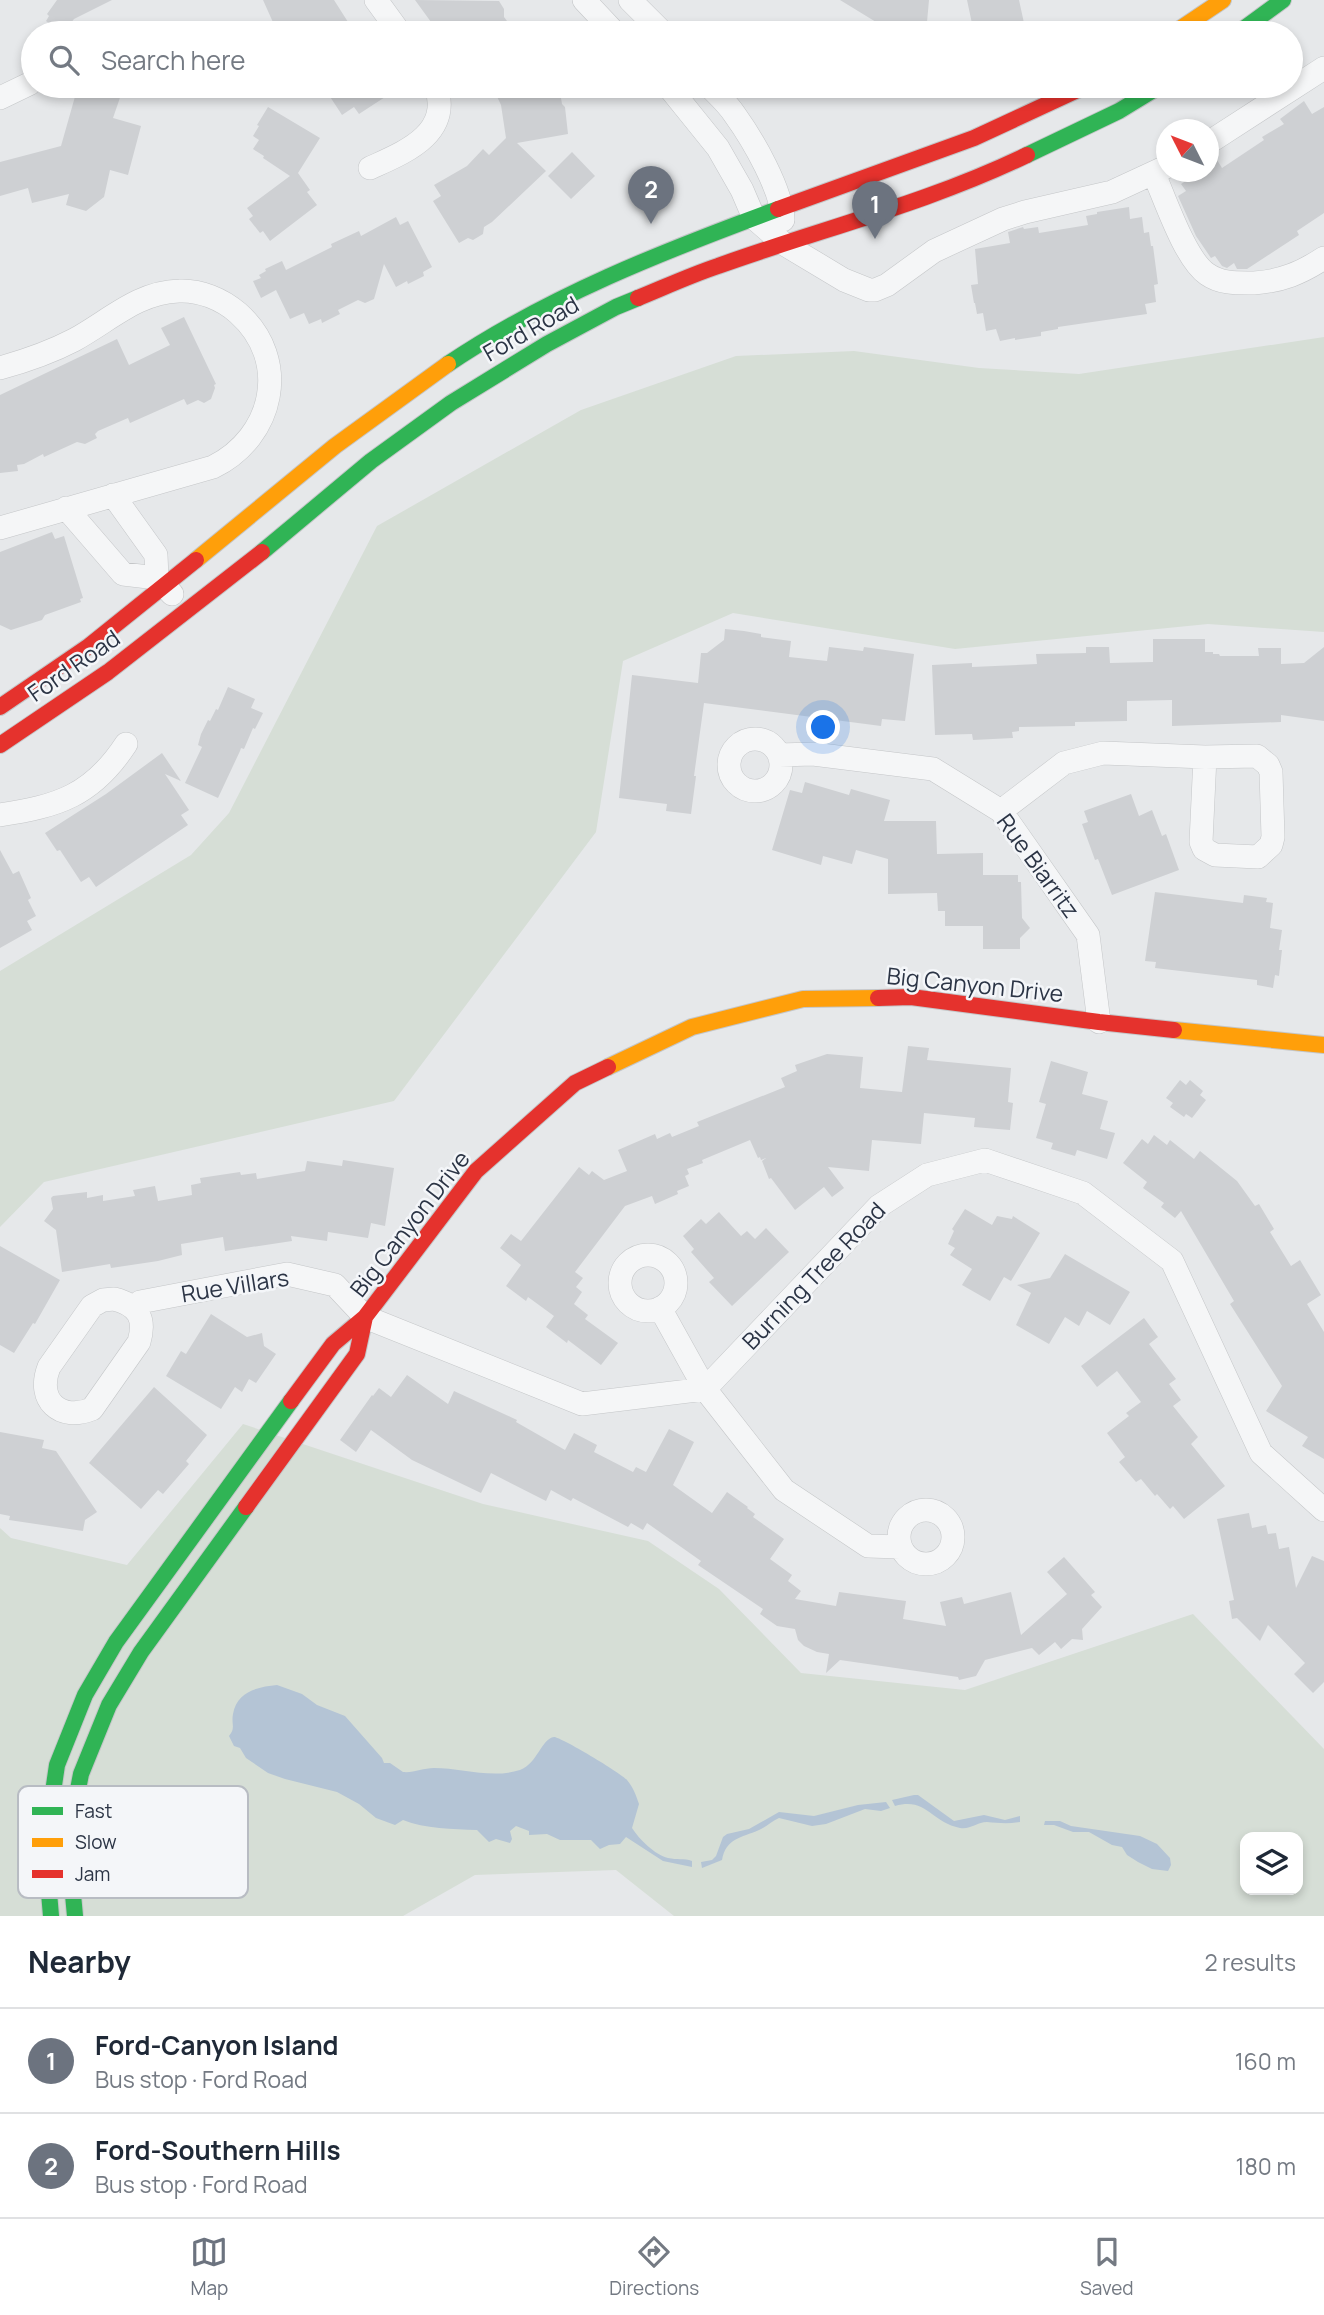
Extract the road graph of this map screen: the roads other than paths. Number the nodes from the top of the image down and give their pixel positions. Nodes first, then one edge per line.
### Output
1 (376, 0) edge
2 (584, 0) edge
3 (631, 0) edge
4 (1223, 0) edge
5 (1283, 0) edge
6 (391, 21) edge
7 (604, 21) edge
8 (651, 21) edge
9 (1192, 21) edge
10 (1254, 21) edge
11 (1324, 68) edge
12 (1303, 82) edge
13 (21, 88) edge
14 (0, 98) edge
15 (439, 98) edge
16 (678, 98) edge
17 (720, 98) edge
18 (1063, 98) edge
19 (1140, 98) edge
20 (1278, 98) edge
21 (1219, 136) edge
22 (370, 168) dead end
23 (1156, 173) edge
24 (1164, 182) edge
25 (783, 208) junction
26 (754, 218) junction
27 (784, 244) junction
28 (1324, 258) edge
29 (0, 369) edge
30 (113, 495) junction
31 (66, 508) junction
32 (0, 528) edge
33 (161, 582) junction
34 (187, 611) junction
35 (0, 707) edge
36 (126, 744) dead end
37 (0, 745) edge
38 (779, 755) dead end
39 (1205, 757) junction
40 (1001, 811) junction
41 (0, 815) edge
42 (1099, 1022) junction
43 (1324, 1045) edge
44 (660, 1308) dead end
45 (135, 1309) junction
46 (365, 1317) junction
47 (705, 1389) junction
48 (1324, 1510) edge
49 (900, 1547) dead end
50 (54, 1786) edge
51 (79, 1786) edge
52 (49, 1898) edge
53 (73, 1898) edge
54 (51, 1916) edge
55 (75, 1916) edge

1 - 6 street
2 - 7 street
3 - 8 street
4 - 9 main road
5 - 10 main road
11 - 12 street
13 - 14 street
15 - 22 street
16 - 26 street
17 - 25 street
18 - 25 main road, Ford Road
19 - 27 main road, Ford Road
20 - 21 street
23 - 27 street
24 - 28 street
25 - 26 main road, Ford Road
25 - 27 street
26 - 27 street
26 - 33 main road, Ford Road
27 - 34 main road, Ford Road
29 - 30 street
30 - 31 street
30 - 33 street
31 - 32 street
31 - 33 street
33 - 34 street
33 - 35 main road, Ford Road
34 - 37 main road, Ford Road
36 - 41 street
38 - 40 street, Rue Biarritz
39 - 39 street
39 - 40 street
40 - 42 street, Rue Biarritz
42 - 43 main road, Big Canyon Drive
42 - 46 main road, Big Canyon Drive
44 - 47 street
45 - 45 street
45 - 46 street, Rue Villars
46 - 47 street
46 - 50 main road, Big Canyon Drive
46 - 51 main road, Big Canyon Drive
47 - 48 street, Burning Tree Road
47 - 49 street
52 - 54 main road, Big Canyon Drive
53 - 55 main road, Big Canyon Drive

